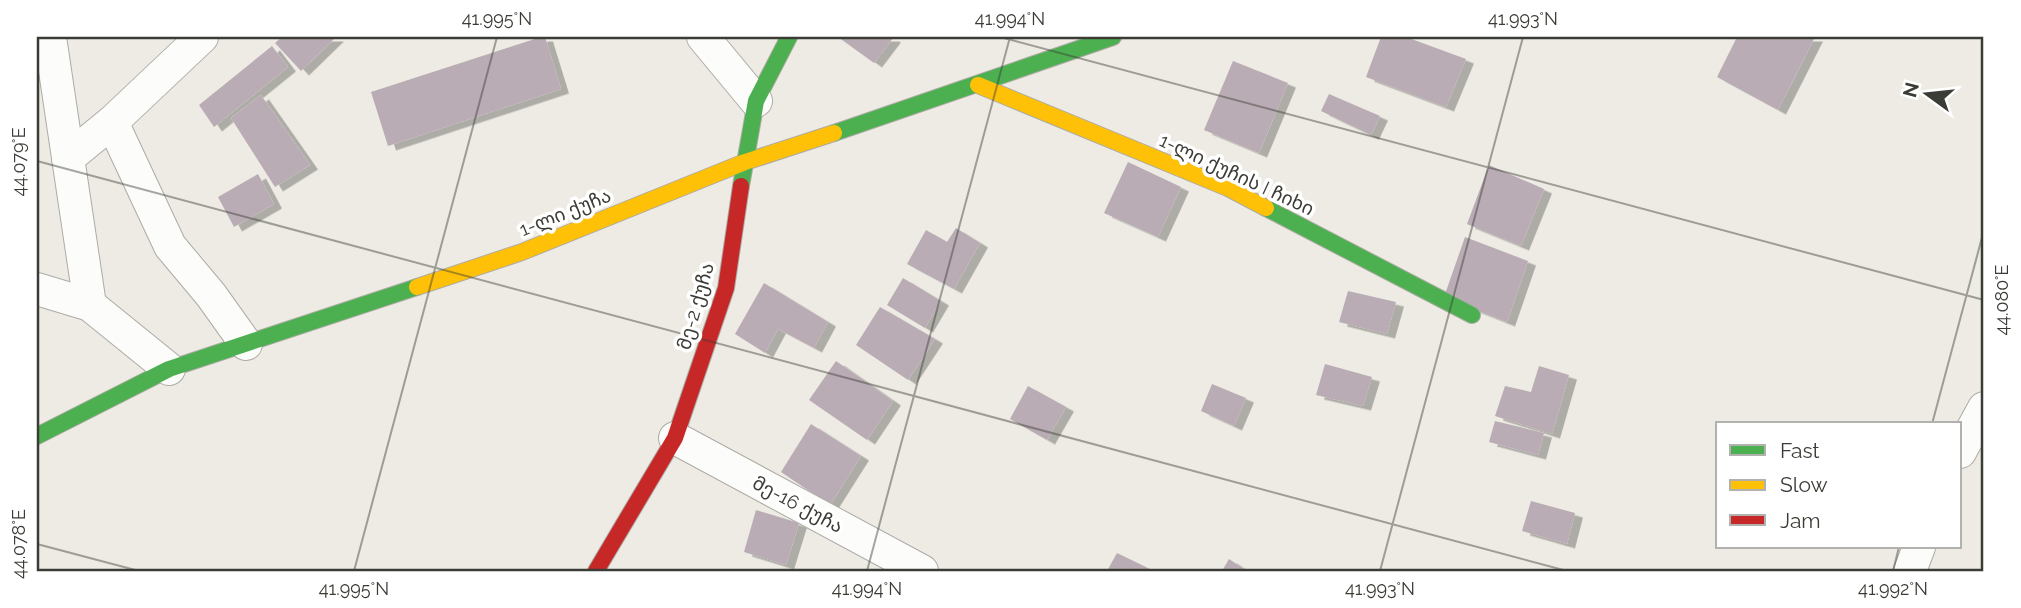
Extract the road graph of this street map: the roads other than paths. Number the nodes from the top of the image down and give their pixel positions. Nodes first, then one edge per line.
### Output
1 (50, 37) edge
2 (202, 37) edge
3 (703, 37) edge
4 (789, 37) edge
5 (1113, 37) edge
6 (978, 85) junction
7 (756, 101) junction
8 (111, 122) junction
9 (68, 158) junction
10 (745, 162) junction
11 (37, 289) edge
12 (90, 305) junction
13 (1472, 315) dead end
14 (246, 344) junction
15 (169, 369) junction
16 (1984, 408) edge
17 (37, 436) edge
18 (675, 438) junction
19 (1962, 448) edge
20 (1919, 548) edge
21 (596, 571) edge
22 (922, 571) edge
23 (1910, 571) edge

1 - 9 street
2 - 8 street
3 - 7 street
4 - 7 main road, მე-2 ქუჩა
5 - 6 main road, 1-ლი ქუჩა
6 - 10 main road, 1-ლი ქუჩა
6 - 13 main road, 1-ლი ქუჩის I ჩიხი
7 - 10 main road, მე-2 ქუჩა
8 - 9 street
8 - 14 street
9 - 12 street
10 - 14 main road, 1-ლი ქუჩა
10 - 18 main road, მე-2 ქუჩა
11 - 12 street
12 - 15 street
14 - 15 main road, 1-ლი ქუჩა
15 - 17 main road, 1-ლი ქუჩა
16 - 19 street
18 - 21 main road, მე-2 ქუჩა
18 - 22 street, მე-16 ქუჩა
20 - 23 street

